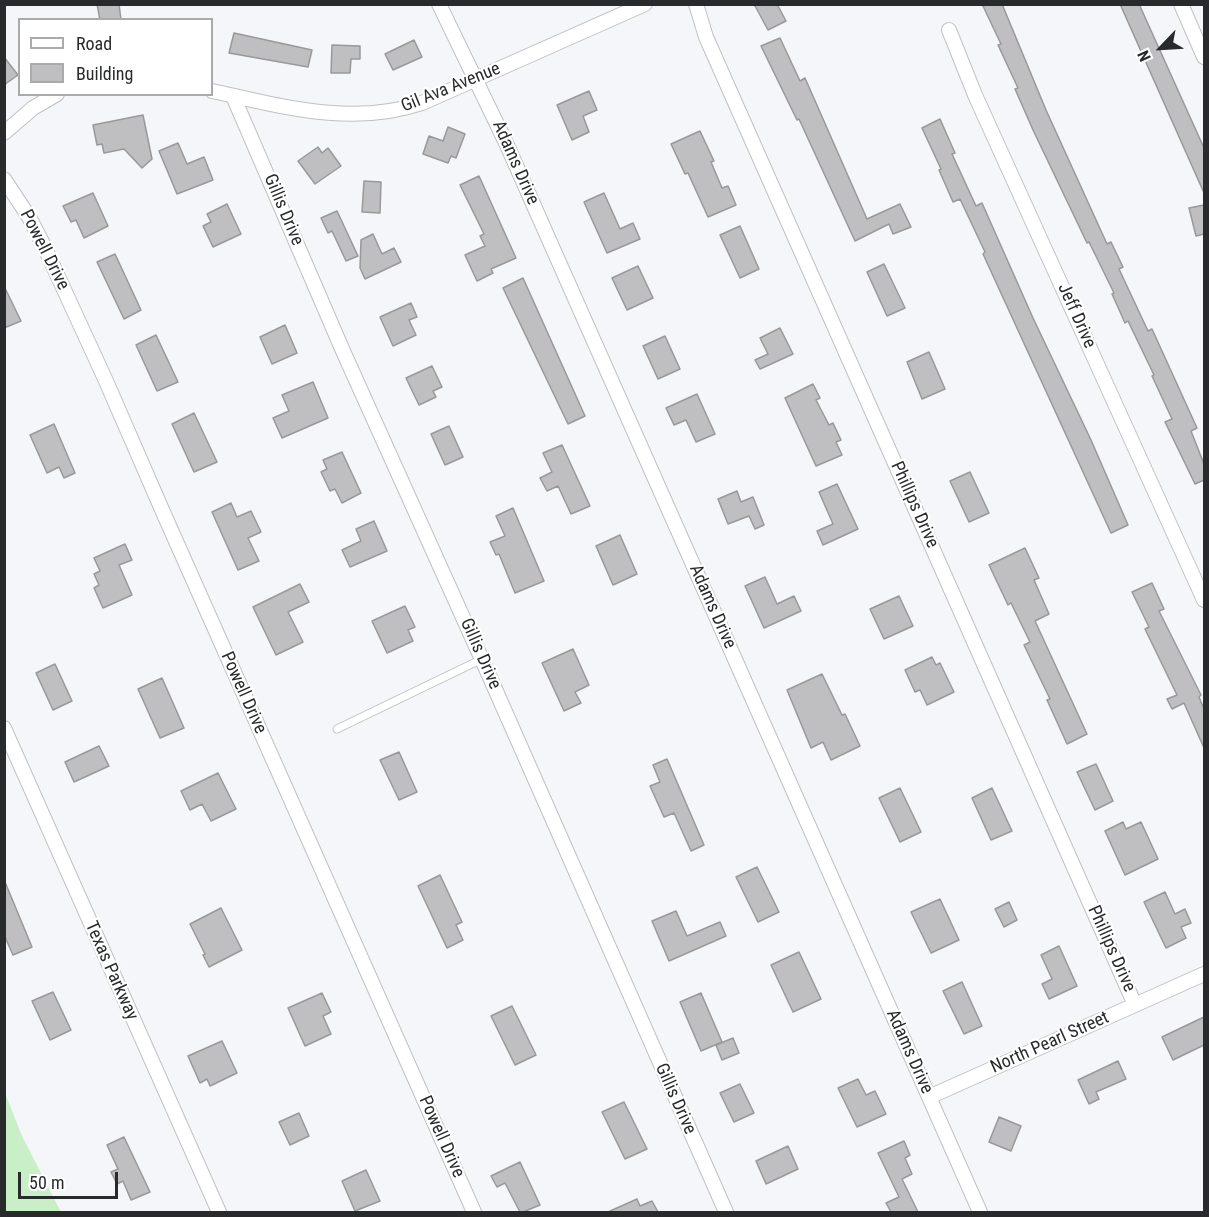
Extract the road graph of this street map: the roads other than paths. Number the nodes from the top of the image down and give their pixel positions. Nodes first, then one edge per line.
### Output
1 (439, 4) edge
2 (645, 4) edge
3 (696, 4) edge
4 (1181, 4) edge
5 (949, 30) dead end
6 (1204, 57) edge
7 (476, 79) junction
8 (213, 91) edge
9 (54, 96) edge
10 (233, 96) junction
11 (4, 133) edge
12 (4, 178) edge
13 (1204, 600) edge
14 (482, 659) junction
15 (4, 728) edge
16 (337, 729) dead end
17 (1204, 974) edge
18 (1135, 1005) junction
19 (929, 1097) junction
20 (219, 1212) edge
21 (474, 1212) edge
22 (726, 1212) edge
23 (980, 1212) edge

1 - 7 street, Adams Drive
2 - 7 street, Gil Ava Avenue
3 - 18 street, Phillips Drive
4 - 6 street
5 - 13 street, Jeff Drive
7 - 10 street, Gil Ava Avenue
7 - 19 street, Adams Drive
8 - 10 street, Gil Ava Avenue
9 - 11 street
10 - 14 street, Gillis Drive
12 - 21 street, Powell Drive
14 - 16 lane
14 - 22 street, Gillis Drive
15 - 20 street, Texas Parkway
17 - 18 street, North Pearl Street
18 - 19 street, North Pearl Street
19 - 23 street, Adams Drive

